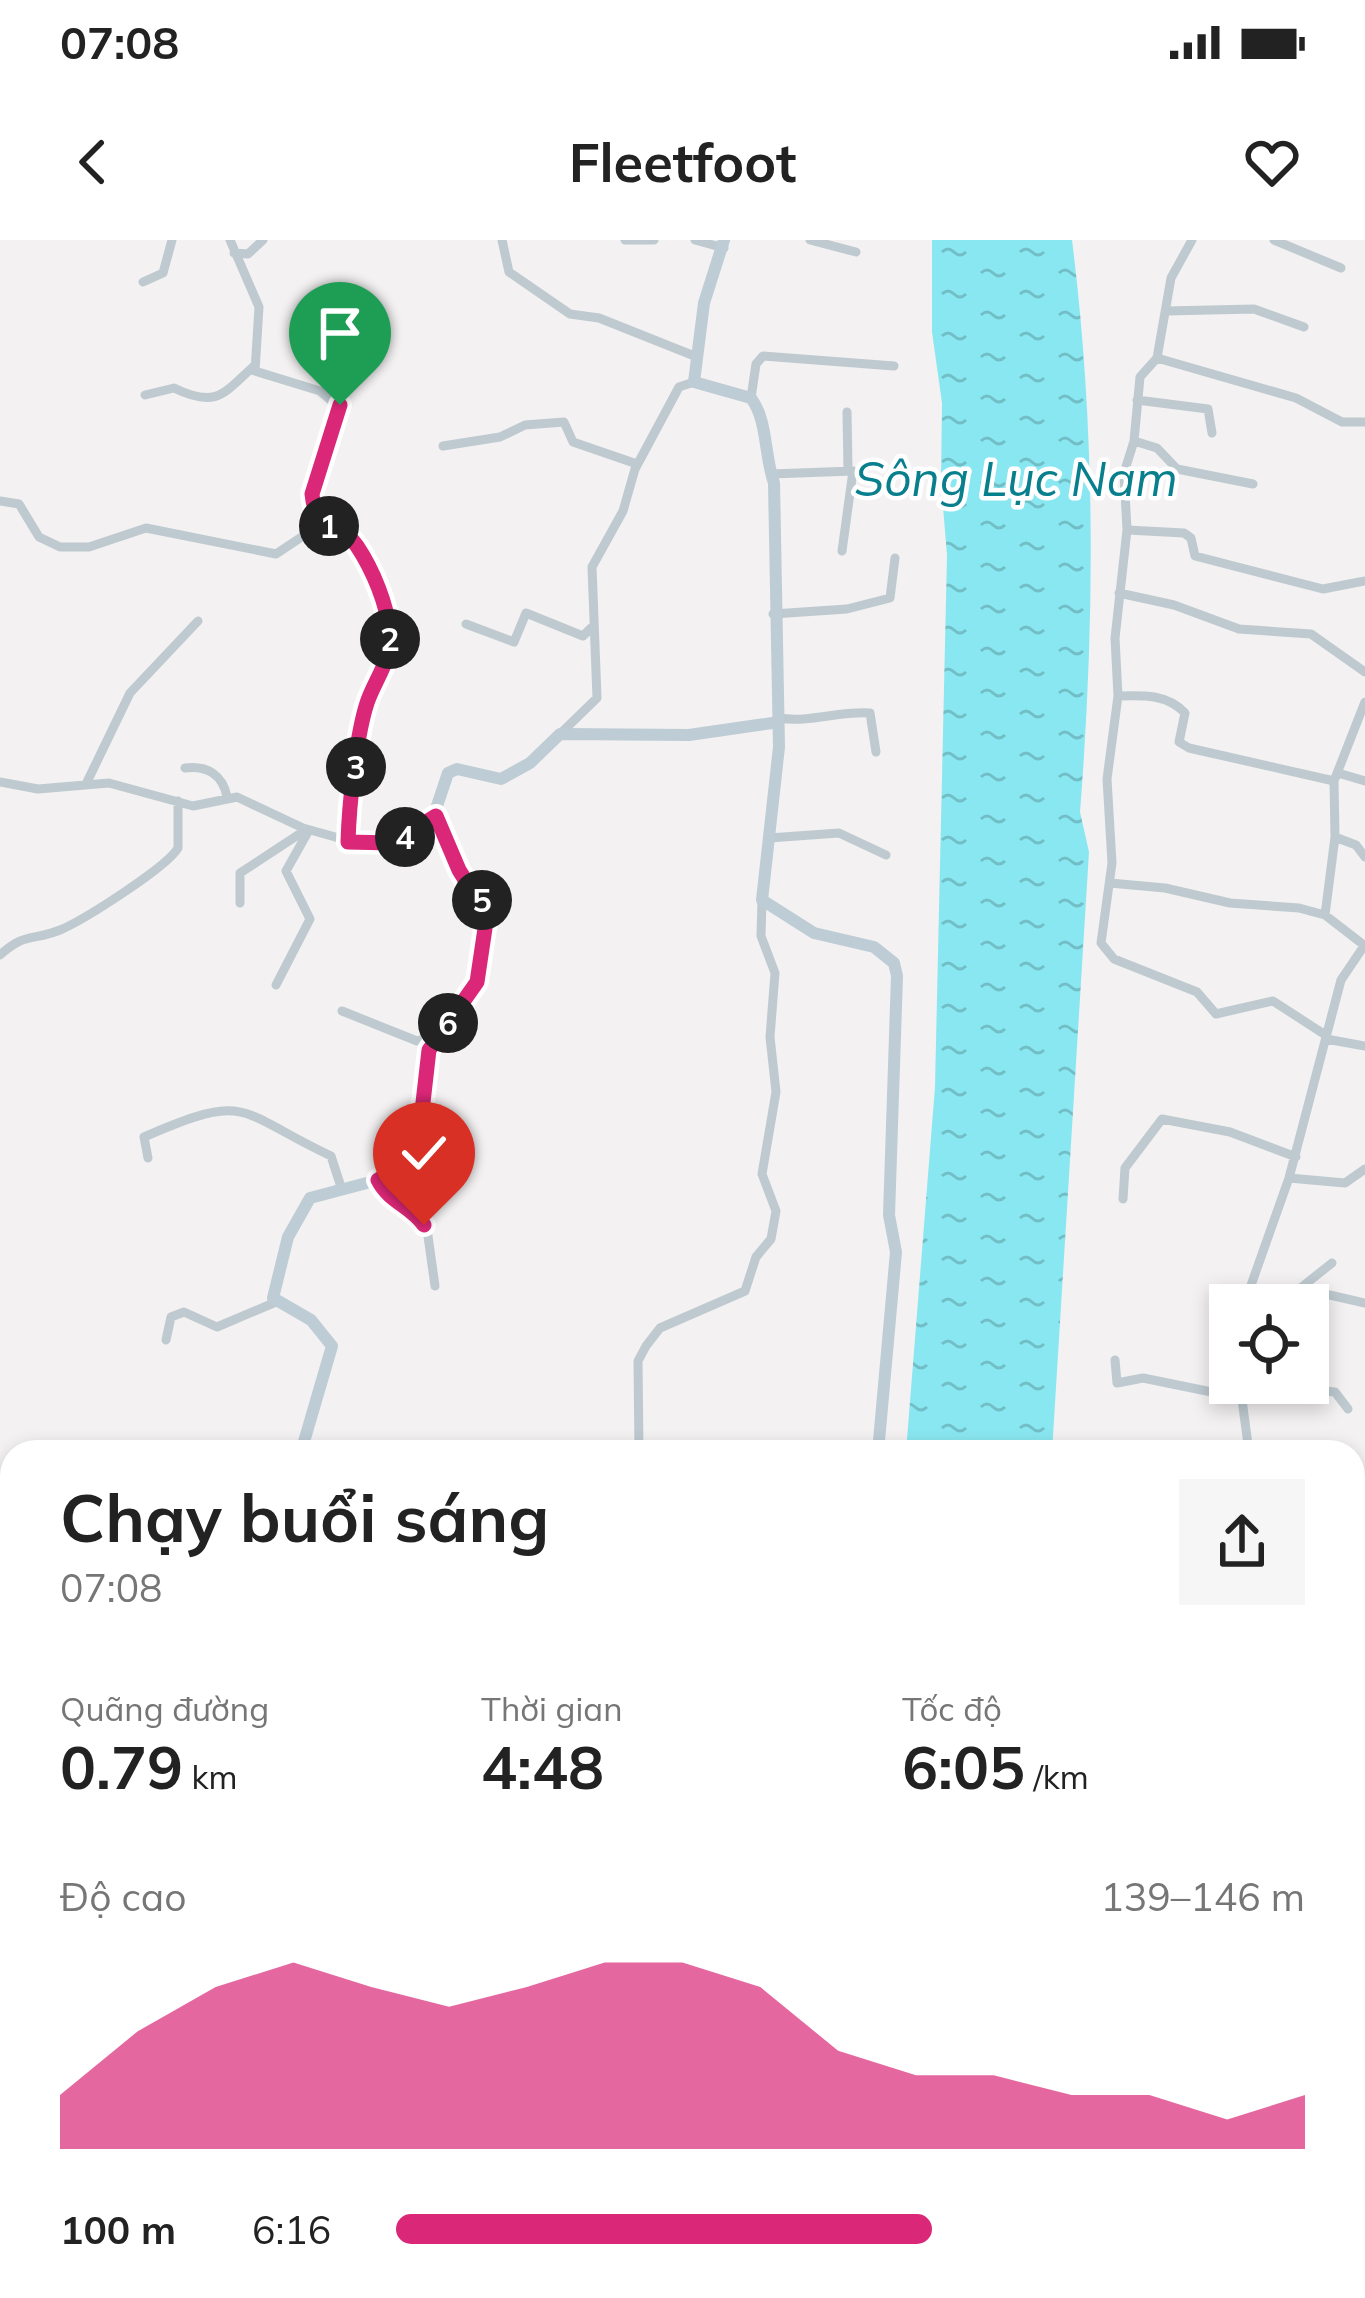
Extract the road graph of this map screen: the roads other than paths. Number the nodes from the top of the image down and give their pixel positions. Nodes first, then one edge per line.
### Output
1 (172, 240) edge
2 (230, 240) edge
3 (263, 240) edge
4 (502, 240) edge
5 (625, 240) edge
6 (654, 240) edge
7 (695, 240) edge
8 (810, 240) edge
9 (1192, 240) edge
10 (1274, 240) edge
11 (724, 244) edge
12 (856, 252) dead end
13 (234, 253) junction
14 (1341, 268) dead end
15 (143, 282) dead end
16 (1166, 311) junction
17 (1304, 328) dead end
18 (697, 357) junction
19 (1157, 358) junction
20 (254, 366) junction
21 (894, 366) dead end
22 (694, 382) junction
23 (145, 395) dead end
24 (751, 398) junction
25 (1137, 400) junction
26 (847, 412) dead end
27 (1365, 422) edge
28 (1212, 433) dead end
29 (1134, 441) junction
30 (442, 446) dead end
31 (637, 464) junction
32 (848, 469) junction
33 (771, 474) junction
34 (1253, 484) dead end
35 (0, 501) edge
36 (321, 524) junction
37 (1127, 530) junction
38 (842, 551) dead end
39 (895, 558) dead end
40 (1365, 581) edge
41 (1120, 593) junction
42 (773, 614) junction
43 (198, 621) dead end
44 (466, 624) dead end
45 (591, 628) junction
46 (1365, 672) edge
47 (1118, 696) junction
48 (1365, 702) edge
49 (779, 720) junction
50 (560, 734) junction
51 (876, 752) dead end
52 (185, 768) dead end
53 (1336, 777) junction
54 (0, 782) edge
55 (86, 782) junction
56 (1365, 782) edge
57 (227, 796) junction
58 (178, 802) junction
59 (436, 816) junction
60 (306, 829) junction
61 (769, 838) junction
62 (1335, 838) junction
63 (348, 842) junction
64 (886, 855) dead end
65 (1365, 857) edge
66 (1110, 883) junction
67 (762, 900) junction
68 (240, 903) dead end
69 (1325, 915) junction
70 (1364, 946) edge
71 (0, 955) edge
72 (276, 985) dead end
73 (342, 1011) dead end
74 (439, 1034) junction
75 (1327, 1037) junction
76 (1365, 1046) edge
77 (1296, 1156) junction
78 (148, 1158) dead end
79 (1365, 1169) edge
80 (1289, 1178) junction
81 (378, 1180) junction
82 (341, 1187) junction
83 (1124, 1198) dead end
84 (1332, 1264) dead end
85 (1250, 1284) edge
86 (1304, 1284) edge
87 (435, 1286) dead end
88 (1329, 1295) edge
89 (276, 1302) junction
90 (1365, 1304) edge
91 (166, 1340) dead end
92 (1115, 1360) dead end
93 (1209, 1391) edge
94 (1329, 1391) edge
95 (1242, 1404) edge
96 (1348, 1409) dead end
97 (303, 1440) edge
98 (638, 1440) edge
99 (879, 1440) edge
100 (1247, 1440) edge

1 - 15 street
2 - 13 street
3 - 13 street
4 - 18 street
5 - 6 street
7 - 11 street
8 - 12 street
9 - 16 street
10 - 14 street
11 - 18 street
13 - 20 street
16 - 17 street
16 - 19 street
18 - 22 street
19 - 25 street
19 - 27 street
20 - 23 street
20 - 36 street
21 - 24 street
22 - 24 street
22 - 31 street
24 - 33 street
25 - 28 street
25 - 29 street
26 - 32 street
29 - 34 street
29 - 37 street
30 - 31 street
31 - 45 street
32 - 33 street
32 - 38 street
33 - 42 street
35 - 36 street
36 - 63 street
37 - 40 street
37 - 41 street
39 - 42 street
41 - 46 street
41 - 47 street
42 - 49 street
43 - 55 street
44 - 45 street
45 - 50 street
47 - 53 street
47 - 66 street
48 - 53 street
49 - 50 street
49 - 51 street
49 - 61 street
50 - 59 street
52 - 57 street
53 - 56 street
53 - 62 street
54 - 55 street
55 - 58 street
57 - 58 street
57 - 60 street
58 - 71 street
59 - 63 street
59 - 74 street
60 - 63 street
60 - 68 street
60 - 72 street
61 - 64 street
61 - 67 street
62 - 65 street
62 - 69 street
66 - 69 street
66 - 75 street
67 - 98 street
67 - 99 street
69 - 70 street
70 - 75 street
73 - 74 street
74 - 81 street
75 - 76 street
75 - 77 street
77 - 80 street
77 - 83 street
78 - 82 street
79 - 80 street
80 - 85 street
81 - 82 street
81 - 87 street
82 - 89 street
84 - 86 street
88 - 90 street
89 - 91 street
89 - 97 street
92 - 93 street
94 - 96 street
95 - 100 street

